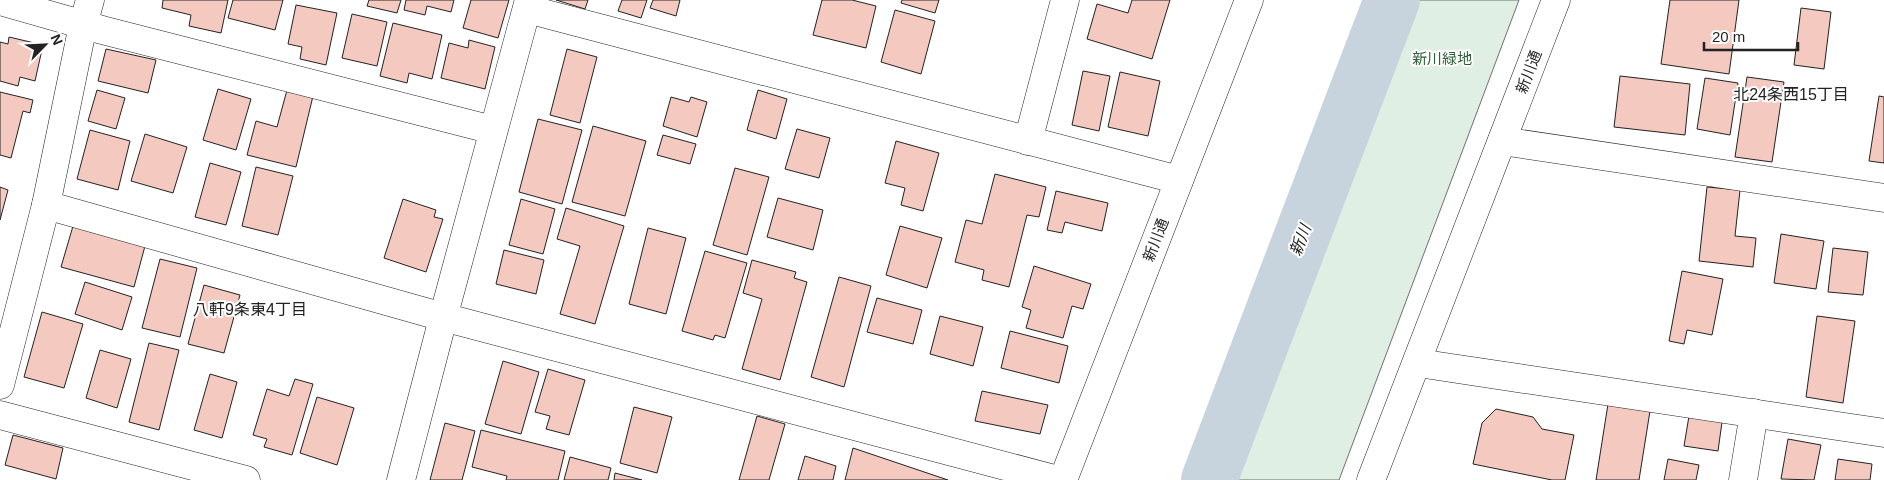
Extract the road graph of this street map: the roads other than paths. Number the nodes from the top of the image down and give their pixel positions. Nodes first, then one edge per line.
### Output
1 (1064, 0) edge
2 (1248, 0) edge
3 (1556, 0) edge
4 (0, 1) edge
5 (528, 4) edge
6 (86, 12) edge
7 (493, 130) junction
8 (1028, 140) junction
9 (1502, 141) junction
10 (1179, 180) junction
11 (1884, 198) edge
12 (46, 205) junction
13 (443, 316) junction
14 (1418, 363) junction
15 (0, 385) edge
16 (1754, 413) junction
17 (0, 415) edge
18 (1884, 433) edge
19 (246, 480) edge
20 (401, 480) edge
21 (1058, 480) edge
22 (1063, 480) edge
23 (1371, 480) edge
24 (1743, 480) edge

1 - 8 street
2 - 10 street, 新川通
3 - 9 street, 新川通
4 - 6 street
5 - 7 street
5 - 8 street
6 - 7 street
6 - 12 street
7 - 13 street
8 - 10 street
9 - 11 street
9 - 14 street, 新川通
10 - 22 street, 新川通
12 - 13 street
12 - 15 street
13 - 20 street
13 - 21 street
14 - 16 street
14 - 23 street, 新川通
16 - 18 street
16 - 24 street
17 - 19 street

